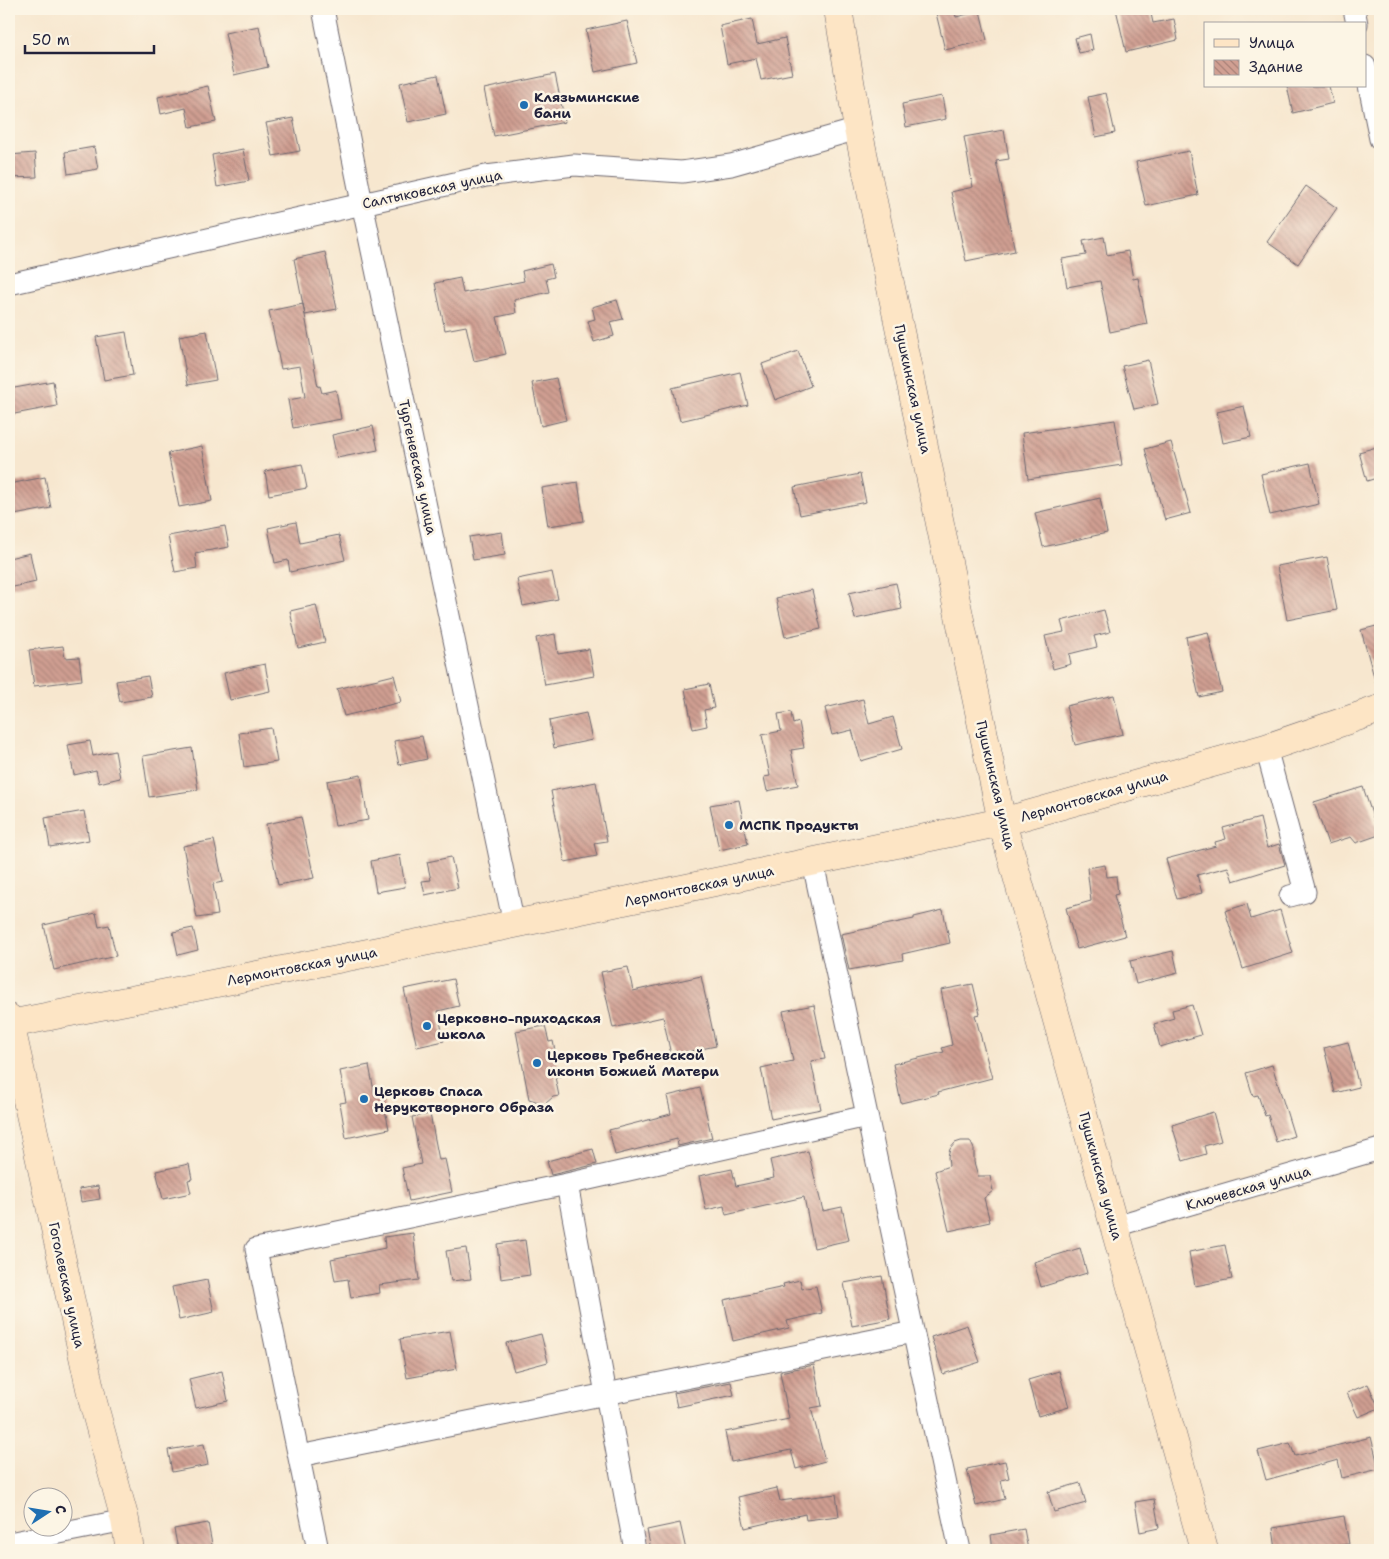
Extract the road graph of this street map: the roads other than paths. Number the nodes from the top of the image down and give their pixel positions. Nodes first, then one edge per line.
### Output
1 (323, 9) edge
2 (838, 9) edge
3 (1354, 9) edge
4 (1357, 22) edge
5 (1366, 71) edge
6 (858, 129) junction
7 (1380, 139) edge
8 (362, 203) junction
9 (9, 284) edge
10 (1380, 709) edge
11 (1266, 748) junction
12 (1002, 822) junction
13 (813, 862) junction
14 (1290, 896) dead end
15 (514, 924) junction
16 (9, 1022) edge
17 (867, 1116) junction
18 (1380, 1150) edge
19 (567, 1184) junction
20 (1115, 1226) junction
21 (913, 1332) junction
22 (606, 1394) junction
23 (299, 1456) junction
24 (125, 1520) junction
25 (9, 1543) edge
26 (130, 1550) edge
27 (318, 1550) edge
28 (635, 1550) edge
29 (960, 1550) edge
30 (1204, 1550) edge

1 - 8 street, Тургеневская улица
2 - 6 street, Пушкинская улица
3 - 4 street
5 - 7 street
6 - 8 street, Салтыковская улица
6 - 12 street, Пушкинская улица
8 - 9 street, Салтыковская улица
8 - 15 street, Тургеневская улица
10 - 11 street, Лермонтовская улица
11 - 12 street, Лермонтовская улица
11 - 14 street
12 - 13 street, Лермонтовская улица
12 - 20 street, Пушкинская улица
13 - 15 street, Лермонтовская улица
13 - 17 street
15 - 16 street, Лермонтовская улица
16 - 24 street, Гоголевская улица
17 - 19 street
17 - 21 street
18 - 20 street, Ключевская улица
19 - 22 street
19 - 23 street
20 - 30 street, Пушкинская улица
21 - 22 street
21 - 29 street
22 - 23 street
22 - 28 street
23 - 27 street
24 - 25 street
24 - 26 street, Гоголевская улица

